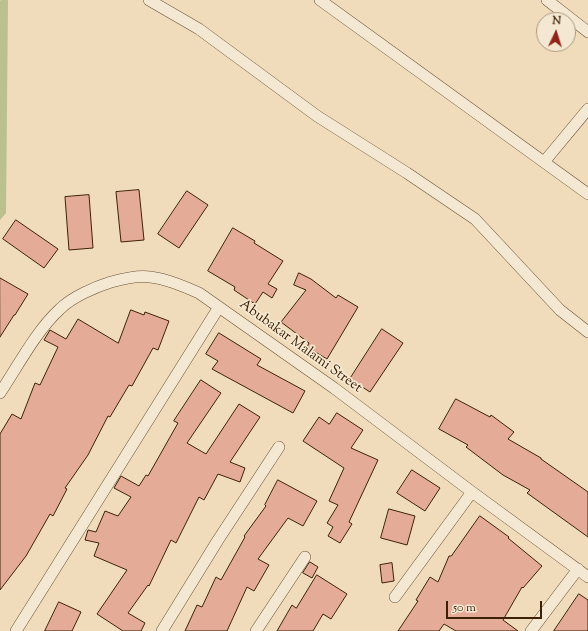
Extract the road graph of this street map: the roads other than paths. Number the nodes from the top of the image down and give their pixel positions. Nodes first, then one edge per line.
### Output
1 (149, 0) edge
2 (320, 0) edge
3 (547, 0) edge
4 (588, 32) edge
5 (588, 109) edge
6 (544, 162) junction
7 (588, 194) edge
8 (219, 308) junction
9 (588, 332) edge
10 (0, 393) edge
11 (279, 447) dead end
12 (472, 492) junction
13 (305, 557) dead end
14 (578, 569) junction
15 (588, 577) edge
16 (395, 597) dead end
17 (16, 631) edge
18 (162, 631) edge
19 (256, 631) edge
20 (531, 631) edge

1 - 9 street
2 - 6 street
3 - 4 street
5 - 6 street
6 - 7 street
8 - 10 street, Abubakar Malami Street
8 - 12 street, Abubakar Malami Street
8 - 17 street
11 - 18 street
12 - 14 street, Abubakar Malami Street
12 - 16 street
13 - 19 street
14 - 15 street, Abubakar Malami Street
14 - 20 street

